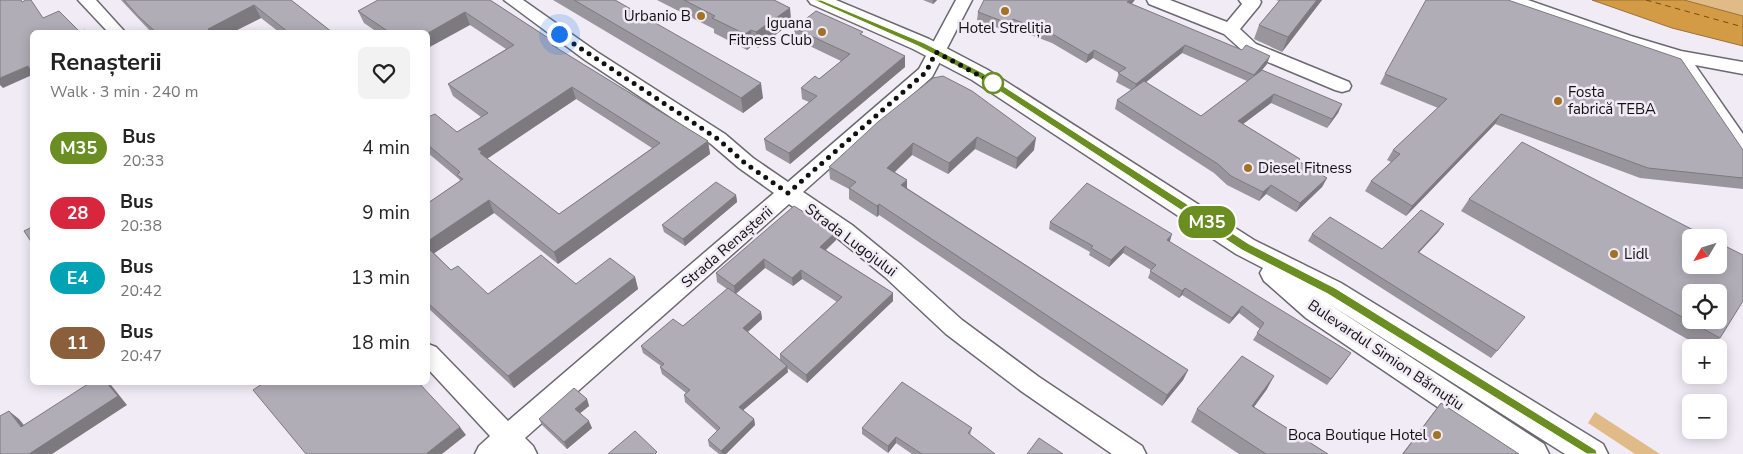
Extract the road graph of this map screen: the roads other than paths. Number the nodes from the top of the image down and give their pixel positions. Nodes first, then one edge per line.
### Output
1 (86, 0) edge
2 (512, 0) edge
3 (818, 0) edge
4 (964, 0) edge
5 (1155, 0) edge
6 (1247, 0) edge
7 (1512, 0) edge
8 (1526, 0) edge
9 (1541, 10) junction
10 (116, 30) edge
11 (1230, 30) junction
12 (936, 52) junction
13 (1680, 56) junction
14 (1743, 68) edge
15 (1342, 86) dead end
16 (1743, 149) edge
17 (788, 193) junction
18 (1245, 247) junction
19 (430, 356) edge
20 (516, 446) edge
21 (488, 454) edge
22 (1133, 454) edge
23 (1533, 454) edge
24 (1592, 454) edge

1 - 10 street
2 - 17 street, Strada Lugojului
3 - 12 main road, Bulevardul Simion Bărnuțiu
4 - 12 street, Strada Renașterii
5 - 11 street
6 - 11 street
7 - 9 street
8 - 9 street
9 - 13 street
11 - 15 street
12 - 17 street, Strada Renașterii
12 - 18 main road, Bulevardul Simion Bărnuțiu
13 - 14 street
13 - 16 street
17 - 20 street, Strada Renașterii
17 - 22 street, Strada Lugojului
18 - 23 main road, Bulevardul Simion Bărnuțiu
18 - 24 main road, Bulevardul Simion Bărnuțiu
19 - 20 street
20 - 21 street, Strada Renașterii

